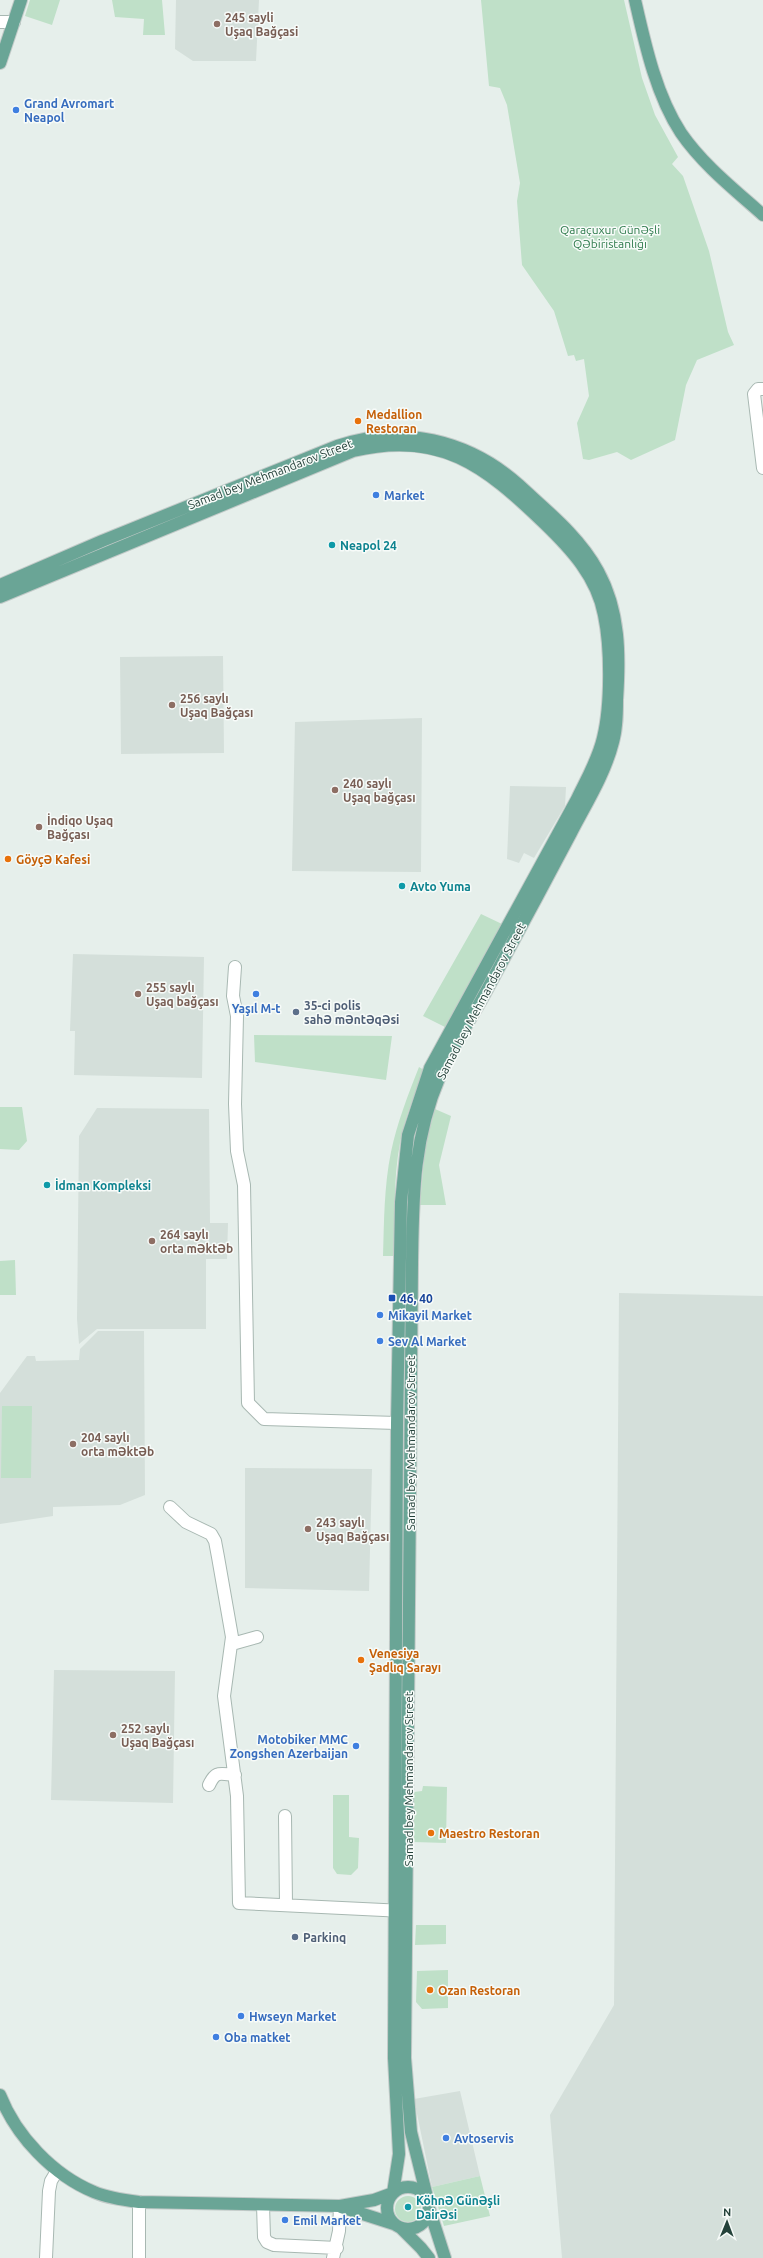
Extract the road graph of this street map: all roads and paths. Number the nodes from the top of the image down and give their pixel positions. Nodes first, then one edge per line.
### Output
1 (21, 0) edge
2 (635, 0) edge
3 (0, 22) edge
4 (14, 22) junction
5 (0, 63) edge
6 (763, 216) edge
7 (763, 389) edge
8 (763, 468) edge
9 (549, 520) junction
10 (0, 585) edge
11 (0, 597) edge
12 (235, 967) dead end
13 (397, 1423) junction
14 (170, 1506) dead end
15 (257, 1637) dead end
16 (232, 1644) junction
17 (235, 1775) junction
18 (209, 1784) dead end
19 (285, 1816) dead end
20 (286, 1905) junction
21 (395, 1911) junction
22 (407, 1912) junction
23 (0, 2095) edge
24 (57, 2171) junction
25 (393, 2193) junction
26 (139, 2202) junction
27 (428, 2204) junction
28 (264, 2205) junction
29 (340, 2206) junction
30 (398, 2226) junction
31 (335, 2253) edge
32 (46, 2258) edge
33 (139, 2258) edge
34 (429, 2258) edge
35 (445, 2258) edge

1 - 4 main road
2 - 6 main road
3 - 4 street
4 - 5 main road
7 - 8 street
9 - 10 main road, Samad bey Mehmandarov Street
9 - 11 main road, Samad bey Mehmandarov Street
9 - 13 main road, Samad bey Mehmandarov Street
9 - 22 main road, Samad bey Mehmandarov Street
12 - 13 street
13 - 21 main road, Samad bey Mehmandarov Street
14 - 16 street
15 - 16 street
16 - 17 street
17 - 18 street
17 - 20 street
19 - 20 street
20 - 21 street
21 - 22 street
21 - 25 main road, Samad bey Mehmandarov Street
22 - 27 main road, Samad bey Mehmandarov Street
23 - 24 main road
24 - 26 main road
24 - 32 street
25 - 27 main road
25 - 29 main road
25 - 30 main road
26 - 28 main road
26 - 33 street
27 - 30 main road
27 - 35 main road, Samad bey Mehmandarov Street
28 - 29 main road
28 - 31 street
29 - 30 main road
29 - 31 street
30 - 34 main road

